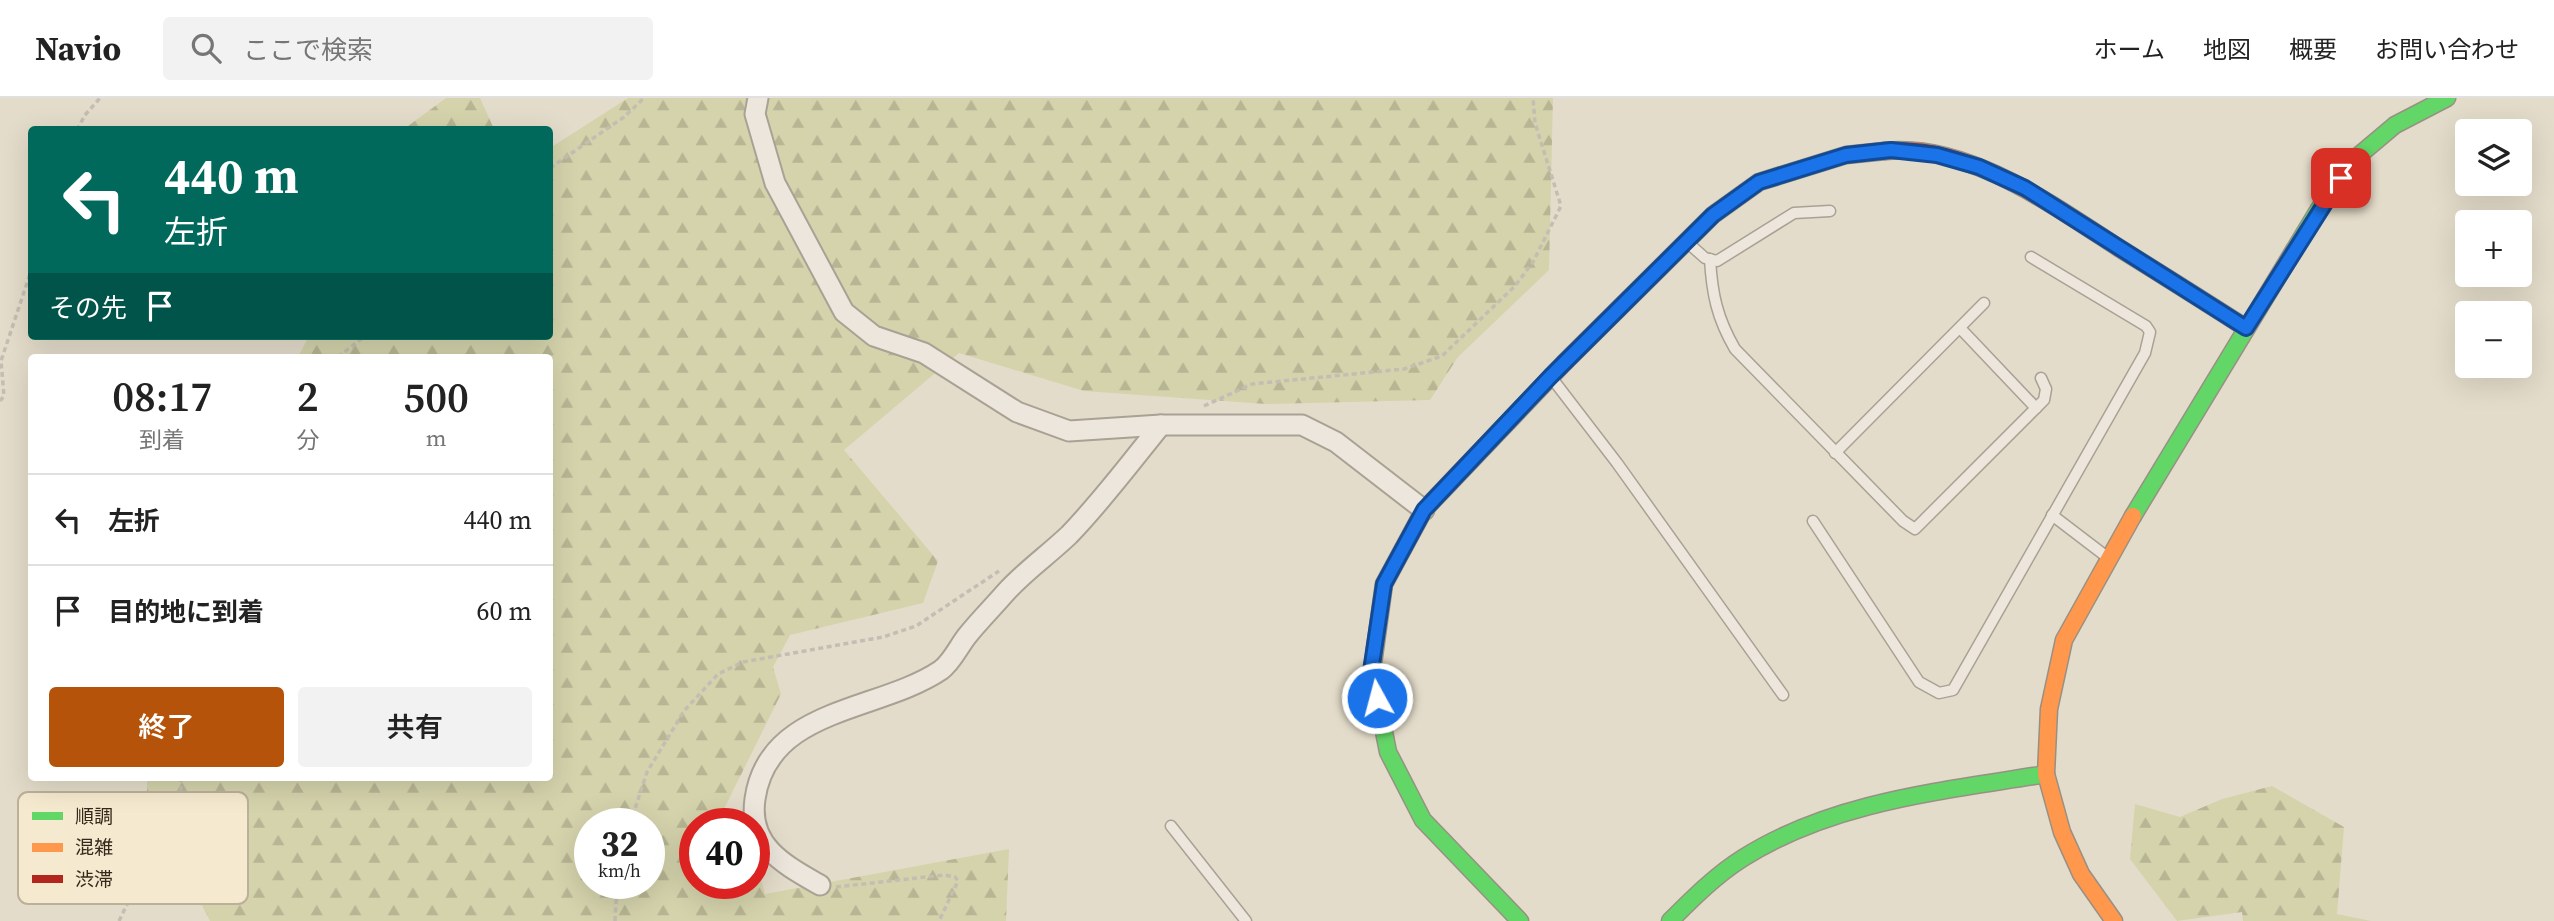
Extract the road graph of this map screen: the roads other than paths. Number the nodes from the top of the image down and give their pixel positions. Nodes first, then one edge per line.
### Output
1 (758, 98) edge
2 (2447, 98) edge
3 (1830, 211) dead end
4 (1686, 241) junction
5 (2031, 257) dead end
6 (1710, 259) junction
7 (1984, 303) dead end
8 (1960, 328) junction
9 (2246, 328) junction
10 (1551, 376) junction
11 (2041, 377) dead end
12 (2036, 408) junction
13 (1161, 425) junction
14 (1835, 453) junction
15 (1424, 510) junction
16 (2052, 515) junction
17 (1813, 521) dead end
18 (2109, 558) junction
19 (1783, 695) dead end
20 (2046, 774) junction
21 (1171, 826) dead end
22 (820, 885) road end
23 (1246, 921) edge
24 (1520, 921) edge
25 (1670, 921) edge
26 (2114, 921) edge

1 - 13 street
2 - 9 street
3 - 6 lane
4 - 6 lane
4 - 9 street
4 - 10 street
5 - 16 lane
6 - 14 lane
7 - 8 lane
8 - 12 lane
8 - 14 lane
9 - 18 street
10 - 15 street
10 - 19 lane
11 - 12 lane
12 - 14 lane
13 - 15 street
13 - 22 street
15 - 24 street
16 - 17 lane
16 - 18 lane
18 - 20 street
20 - 25 street
20 - 26 street
21 - 23 lane

